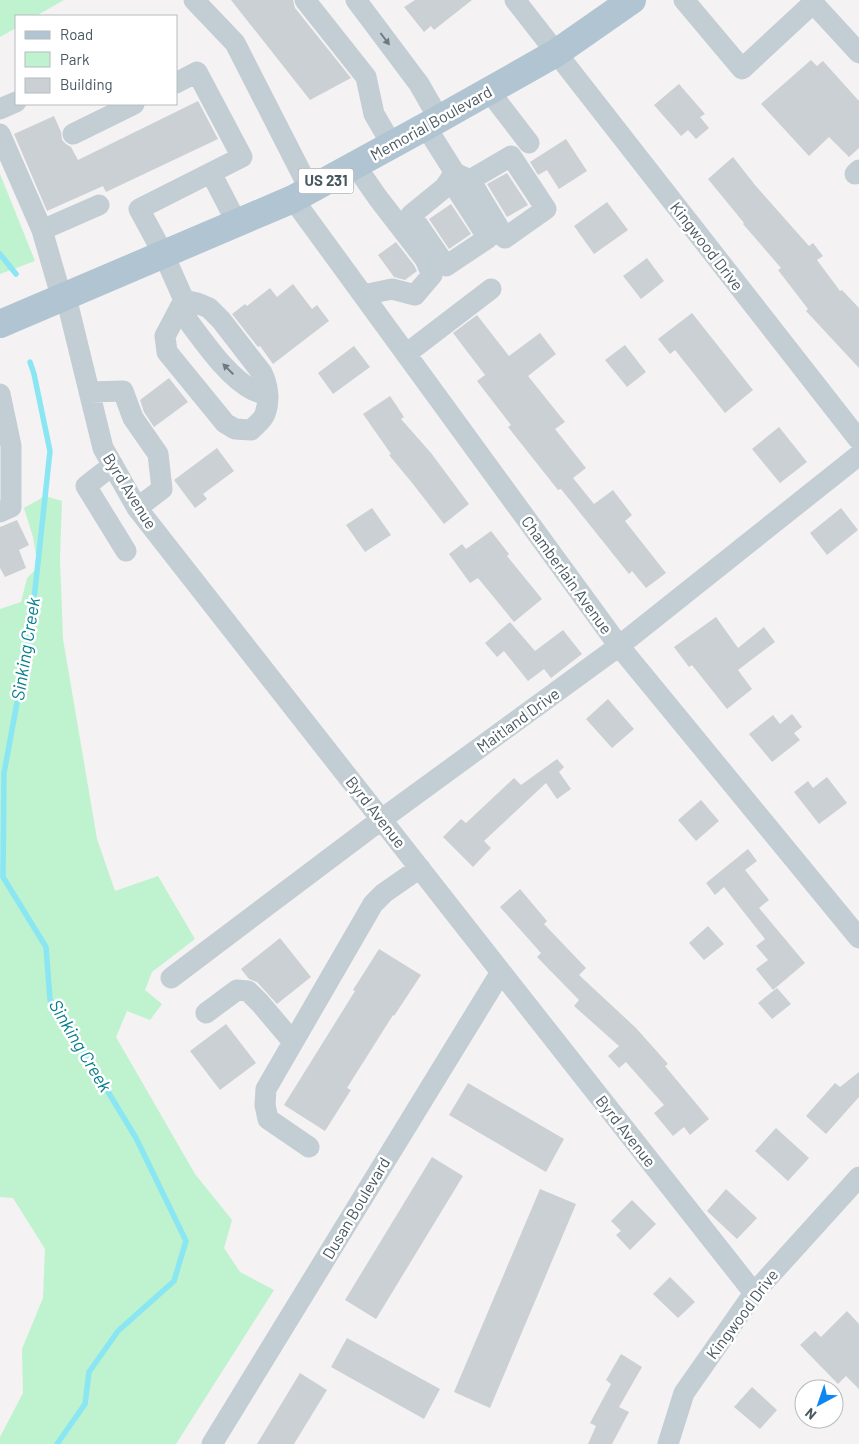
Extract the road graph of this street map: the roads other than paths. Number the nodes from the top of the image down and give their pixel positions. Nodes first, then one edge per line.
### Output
1 (194, 0) edge
2 (305, 0) edge
3 (356, 0) edge
4 (515, 0) edge
5 (684, 0) edge
6 (627, 1) edge
7 (811, 2) edge
8 (859, 52) edge
9 (556, 53) junction
10 (178, 82) edge
11 (489, 90) junction
12 (15, 102) edge
13 (132, 105) edge
14 (0, 109) edge
15 (432, 123) junction
16 (0, 134) edge
17 (73, 134) dead end
18 (529, 143) dead end
19 (392, 145) junction
20 (355, 165) junction
21 (211, 173) junction
22 (458, 177) dead end
23 (301, 194) junction
24 (99, 205) dead end
25 (237, 223) junction
26 (42, 230) junction
27 (164, 255) junction
28 (491, 289) dead end
29 (363, 295) junction
30 (64, 298) junction
31 (182, 304) junction
32 (0, 324) edge
33 (406, 354) junction
34 (89, 392) junction
35 (0, 394) edge
36 (859, 440) edge
37 (859, 455) edge
38 (113, 465) junction
39 (137, 508) junction
40 (0, 512) edge
41 (126, 550) dead end
42 (619, 646) junction
43 (382, 818) junction
44 (420, 868) junction
45 (859, 938) edge
46 (500, 972) junction
47 (171, 978) dead end
48 (206, 1013) dead end
49 (293, 1042) junction
50 (309, 1147) dead end
51 (859, 1177) edge
52 (754, 1293) junction
53 (212, 1444) edge
54 (668, 1444) edge

1 - 23 street, Chamberlain Avenue
2 - 19 street
3 -> 15 street
4 - 9 street, Kingwood Drive
5 - 7 street
6 - 9 main road, Memorial Boulevard / US 231
7 - 8 street
9 - 11 main road, Memorial Boulevard / US 231
9 - 36 street, Kingwood Drive
10 - 21 street
11 - 15 main road, Memorial Boulevard / US 231
11 - 18 street
12 - 14 street
13 - 17 street
15 - 19 main road, Memorial Boulevard / US 231
15 - 22 street
16 - 26 street, Byrd Avenue
19 - 20 main road, Memorial Boulevard / US 231
20 - 23 main road, Memorial Boulevard / US 231
20 - 29 street
21 - 25 street
21 - 27 street
23 - 25 main road, Memorial Boulevard / US 231
23 - 29 street, Chamberlain Avenue
24 - 26 street
25 - 27 main road, Memorial Boulevard / US 231
26 - 30 street, Byrd Avenue
27 - 30 main road, Memorial Boulevard / US 231
27 - 31 street
28 - 33 street
29 - 33 street, Chamberlain Avenue
30 - 32 main road, Memorial Boulevard / US 231
30 - 34 street, Byrd Avenue
31 -> 31 street
33 - 42 street, Chamberlain Avenue
34 - 38 street, Byrd Avenue
34 - 39 street
35 - 40 street
37 - 42 street, Maitland Drive
38 - 39 street, Byrd Avenue
38 - 41 street
39 - 43 street, Byrd Avenue
42 - 43 street, Maitland Drive
42 - 45 street, Chamberlain Avenue
43 - 44 street, Byrd Avenue
43 - 47 street, Maitland Drive
44 - 46 street, Byrd Avenue
44 - 49 street
46 - 52 street, Byrd Avenue
46 - 53 street, Dusan Boulevard
48 - 49 street
49 - 50 street
51 - 52 street, Kingwood Drive
52 - 54 street, Kingwood Drive

